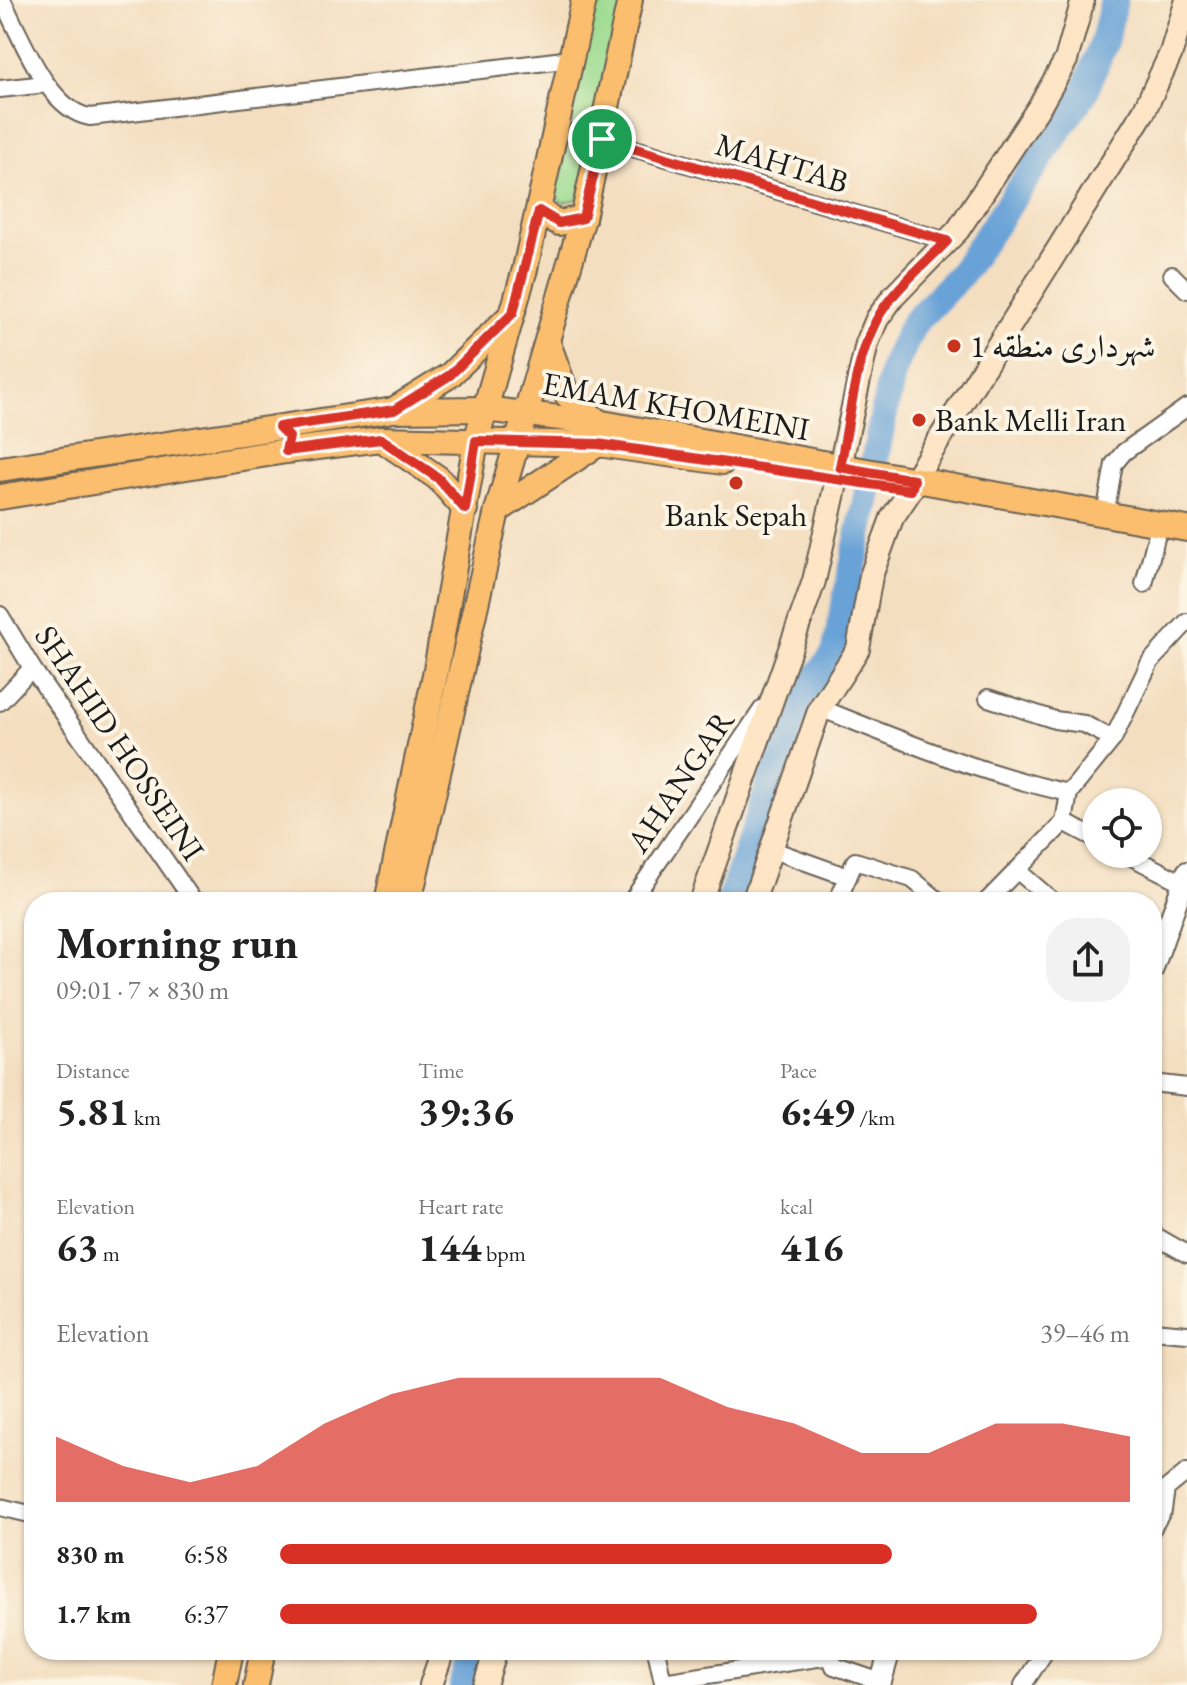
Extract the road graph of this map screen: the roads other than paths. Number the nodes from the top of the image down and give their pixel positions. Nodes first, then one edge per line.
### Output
1 (2, 0) edge
2 (584, 0) edge
3 (630, 0) edge
4 (1083, 0) edge
5 (1187, 0) edge
6 (1179, 55) edge
7 (572, 59) junction
8 (46, 84) junction
9 (0, 89) edge
10 (602, 139) junction
11 (539, 211) junction
12 (583, 218) junction
13 (947, 241) junction
14 (1172, 275) dead end
15 (1187, 290) edge
16 (513, 313) junction
17 (548, 343) junction
18 (1187, 407) edge
19 (484, 409) junction
20 (394, 410) junction
21 (527, 413) junction
22 (279, 427) junction
23 (600, 433) junction
24 (381, 439) junction
25 (476, 441) junction
26 (518, 443) junction
27 (286, 451) junction
28 (0, 469) edge
29 (844, 474) junction
30 (907, 485) junction
31 (0, 497) edge
32 (465, 509) junction
33 (497, 511) junction
34 (1105, 520) junction
35 (1187, 529) edge
36 (1157, 534) junction
37 (1187, 539) edge
38 (1144, 584) dead end
39 (0, 615) edge
40 (1187, 622) edge
41 (32, 668) junction
42 (774, 691) junction
43 (988, 698) dead end
44 (0, 702) edge
45 (820, 708) junction
46 (1113, 739) junction
47 (1069, 793) junction
48 (1064, 822) junction
49 (1082, 832) edge
50 (770, 849) junction
51 (1161, 868) edge
52 (1019, 872) junction
53 (848, 877) junction
54 (1184, 877) edge
55 (187, 892) edge
56 (389, 892) edge
57 (411, 892) edge
58 (638, 892) edge
59 (704, 892) edge
60 (756, 892) edge
61 (841, 892) edge
62 (928, 892) edge
63 (997, 892) edge
64 (1042, 892) edge
65 (1162, 941) edge
66 (1162, 1084) edge
67 (1187, 1087) edge
68 (1162, 1240) edge
69 (1187, 1254) edge
70 (1162, 1332) edge
71 (1187, 1334) edge
72 (1187, 1472) edge
73 (0, 1507) edge
74 (1162, 1512) edge
75 (24, 1513) edge
76 (229, 1660) edge
77 (261, 1660) edge
78 (440, 1660) edge
79 (493, 1660) edge
80 (658, 1660) edge
81 (789, 1660) edge
82 (832, 1660) edge
83 (887, 1660) edge
84 (1039, 1660) edge
85 (880, 1684) edge
86 (224, 1685) edge
87 (256, 1685) edge
88 (431, 1685) edge
89 (485, 1685) edge
90 (1023, 1685) edge

1 - 8 street
2 - 7 main road
3 - 10 main road
4 - 13 main road
5 - 6 main road
6 - 30 main road
7 - 8 street
7 - 11 main road
8 - 9 street
10 - 12 main road
10 - 13 street, MAHTAB
11 - 12 main road
11 - 16 main road
12 - 17 main road
13 - 29 main road
14 - 15 street
16 - 19 main road
16 - 20 main road
17 - 21 main road
17 - 23 main road
18 - 34 street
19 - 20 main road, EMAM KHOMEINI
19 - 21 main road, EMAM KHOMEINI
19 - 25 main road
20 - 22 main road, EMAM KHOMEINI
21 - 23 main road, EMAM KHOMEINI
21 - 26 main road
22 - 27 main road
22 - 28 main road, EMAM KHOMEINI
23 - 26 main road, EMAM KHOMEINI
23 - 29 main road, EMAM KHOMEINI
23 - 33 main road
24 - 25 main road, EMAM KHOMEINI
24 - 27 main road, EMAM KHOMEINI
24 - 32 main road
25 - 26 main road, EMAM KHOMEINI
25 - 32 main road
26 - 33 main road
27 - 31 main road, EMAM KHOMEINI
29 - 30 main road, EMAM KHOMEINI
29 - 42 main road
30 - 34 main road, EMAM KHOMEINI
30 - 45 main road
32 - 56 main road
33 - 57 main road
34 - 35 main road, EMAM KHOMEINI
34 - 36 main road, EMAM KHOMEINI
36 - 37 main road, EMAM KHOMEINI
36 - 38 street
39 - 41 street, SHAHID HOSSEINI
40 - 46 street
41 - 44 street
41 - 55 street, SHAHID HOSSEINI
42 - 58 street, AHANGAR
42 - 59 main road
43 - 46 street
45 - 47 street
45 - 50 main road
46 - 47 street
47 - 48 street
48 - 49 street
48 - 52 street
50 - 53 street
50 - 60 main road
51 - 54 street
52 - 63 street
52 - 64 street
53 - 61 street
53 - 62 street
54 - 65 street
66 - 67 street
68 - 69 street
70 - 71 street
72 - 74 street
73 - 75 street
76 - 86 main road
77 - 87 main road
78 - 88 main road
79 - 89 main road
80 - 81 street
82 - 85 street
83 - 85 street
84 - 90 street

